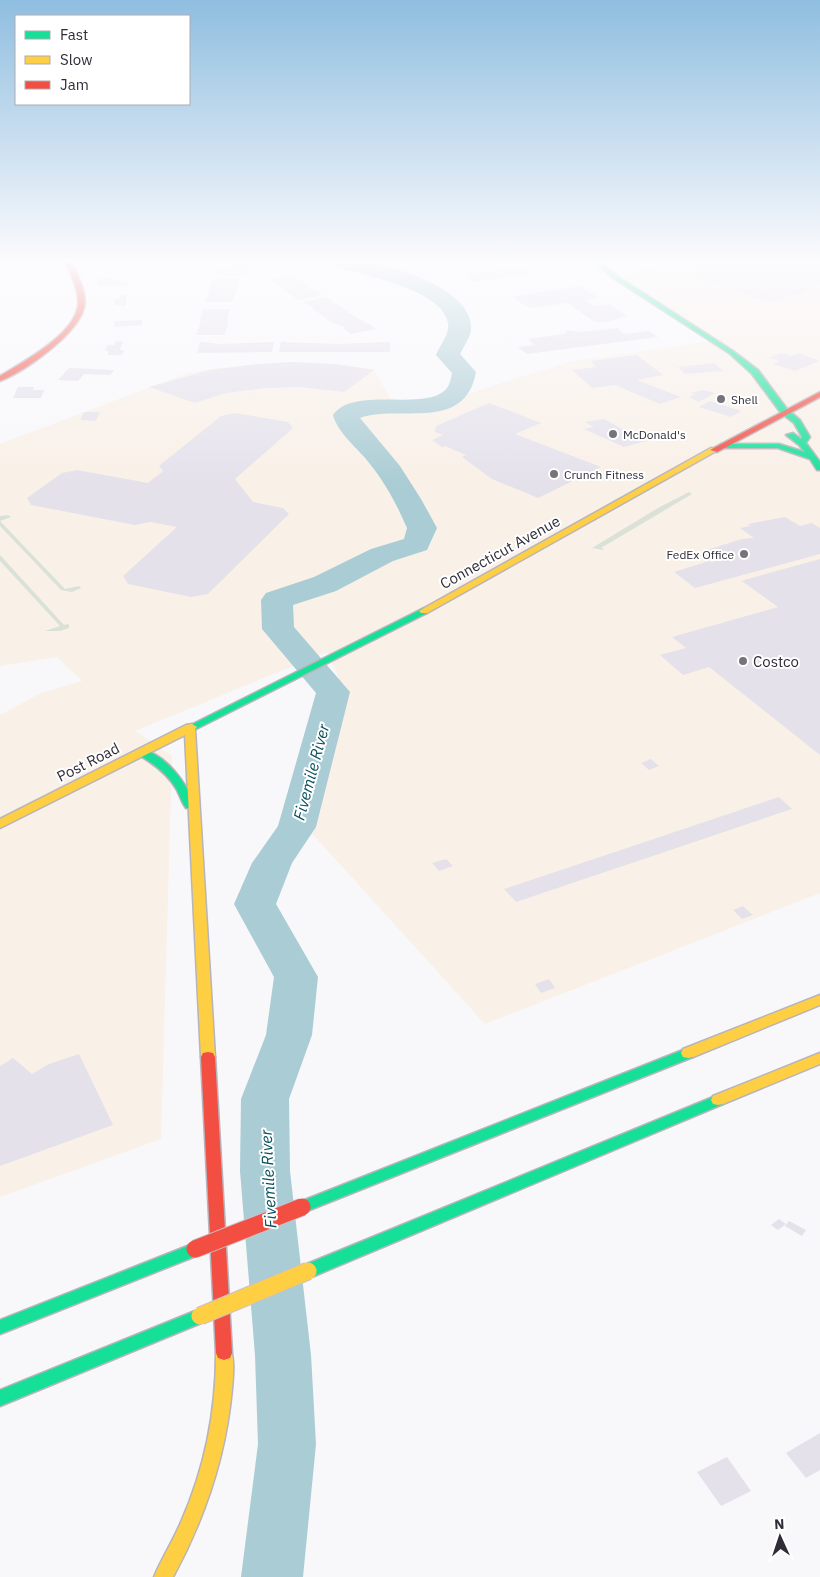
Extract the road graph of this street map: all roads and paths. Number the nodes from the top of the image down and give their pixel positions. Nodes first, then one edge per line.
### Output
1 (58, 337) edge
2 (707, 337) edge
3 (0, 378) edge
4 (820, 394) edge
5 (784, 411) junction
6 (722, 446) junction
7 (810, 457) junction
8 (820, 468) edge
9 (190, 727) junction
10 (141, 752) junction
11 (0, 824) edge
12 (197, 829) junction
13 (820, 1000) edge
14 (820, 1058) edge
15 (0, 1327) edge
16 (0, 1398) edge
17 (163, 1577) edge

1 - 3 main road
2 - 5 main road
4 - 5 main road, Connecticut Avenue
5 - 6 main road, Connecticut Avenue
5 - 7 main road
6 - 7 main road
6 - 9 main road, Connecticut Avenue
7 - 8 main road
9 - 10 main road, Post Road
9 - 12 main road
10 - 11 main road, Post Road
10 - 12 main road
12 - 17 main road
13 - 15 main road, bridge
14 - 16 main road, bridge

